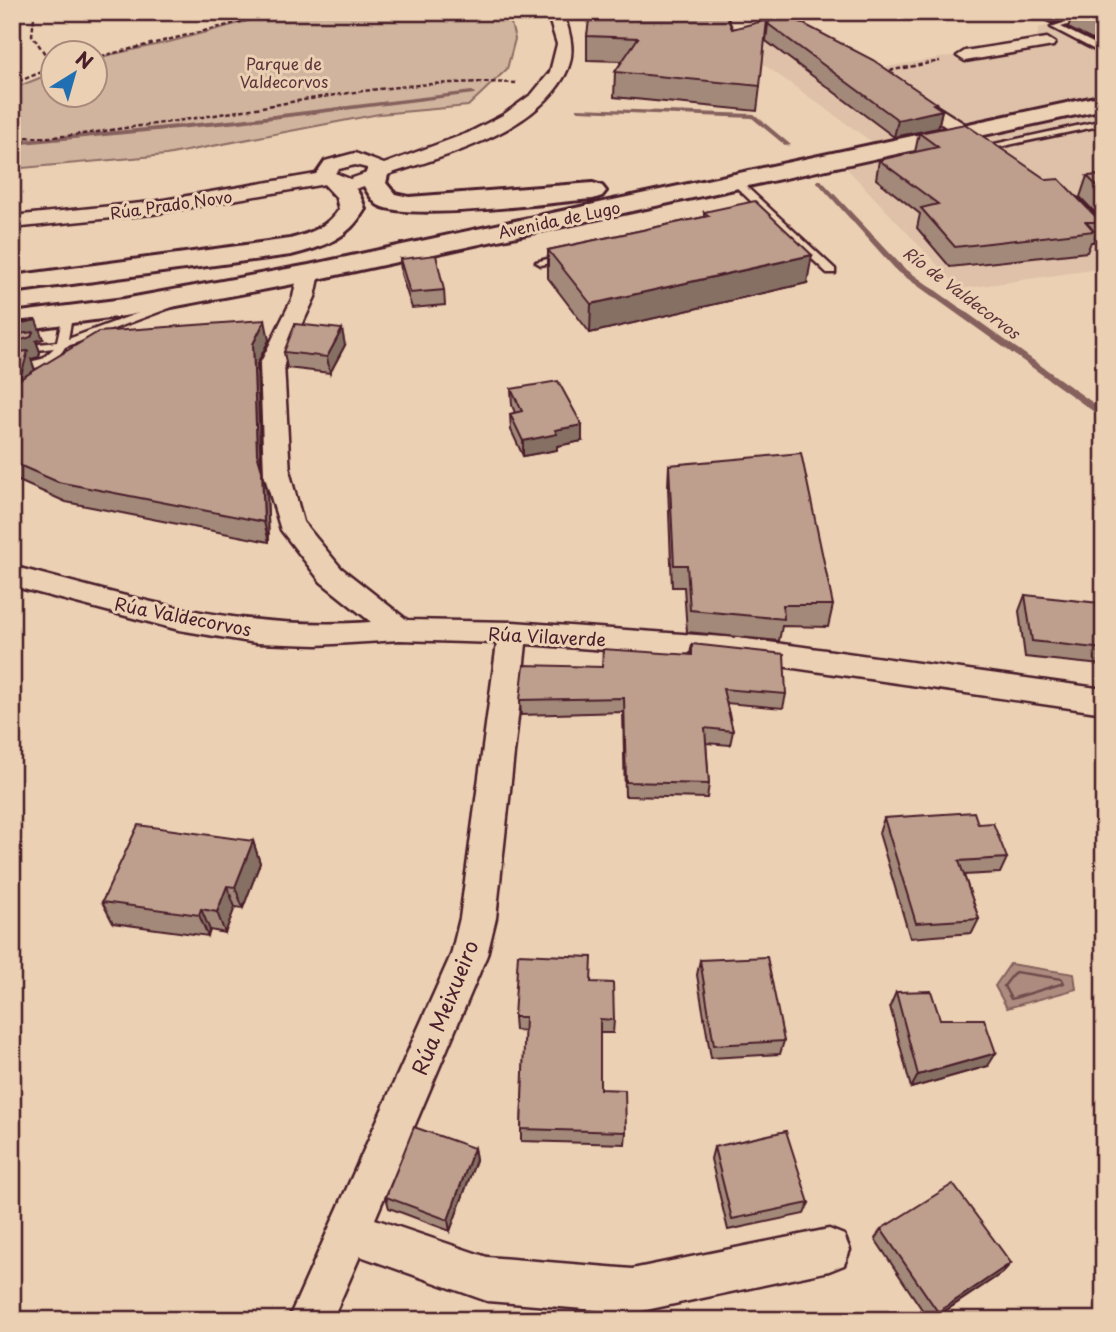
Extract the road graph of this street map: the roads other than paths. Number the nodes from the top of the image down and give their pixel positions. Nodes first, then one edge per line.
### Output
1 (538, 12) edge
2 (555, 12) edge
3 (1104, 22) edge
4 (1047, 43) dead end
5 (965, 56) road end
6 (1104, 60) edge
7 (879, 73) edge
8 (1104, 102) edge
9 (1104, 122) edge
10 (968, 131) junction
11 (994, 145) junction
12 (1016, 161) edge
13 (375, 170) junction
14 (783, 171) junction
15 (329, 177) junction
16 (735, 181) junction
17 (1060, 191) edge
18 (12, 214) edge
19 (770, 214) junction
20 (756, 217) edge
21 (12, 222) edge
22 (1104, 238) edge
23 (582, 254) edge
24 (541, 262) dead end
25 (831, 271) dead end
26 (309, 273) junction
27 (12, 284) edge
28 (12, 322) edge
29 (66, 330) junction
30 (12, 350) edge
31 (12, 369) edge
32 (12, 576) edge
33 (400, 630) junction
34 (513, 633) junction
35 (1104, 701) edge
36 (347, 1230) junction
37 (829, 1250) dead end
38 (310, 1320) edge

1 - 13 street
2 - 13 street
3 - 6 lane
4 - 5 street
7 - 10 street
8 - 10 highway, Avenida de Lugo
9 - 11 lane
10 - 11 street
10 - 14 highway, Avenida de Lugo
11 - 12 street
13 - 14 highway
13 - 15 street
14 - 16 highway, Avenida de Lugo
15 - 18 street, Rúa Prado Novo
15 - 21 street, Rúa Prado Novo
15 - 27 highway
16 - 19 lane
16 - 26 highway, Avenida de Lugo
17 - 22 street
19 - 20 lane
19 - 25 lane
23 - 24 lane
26 - 29 highway, Avenida de Lugo
26 - 33 street
28 - 29 highway, Avenida de Lugo
29 - 30 lane
29 - 31 lane
32 - 33 street, Rúa Valdecorvos
33 - 34 street, Rúa Vilaverde
34 - 35 street, Rúa Vilaverde
34 - 36 street, Rúa Meixueiro
36 - 37 street
36 - 38 street, Rúa Meixueiro

